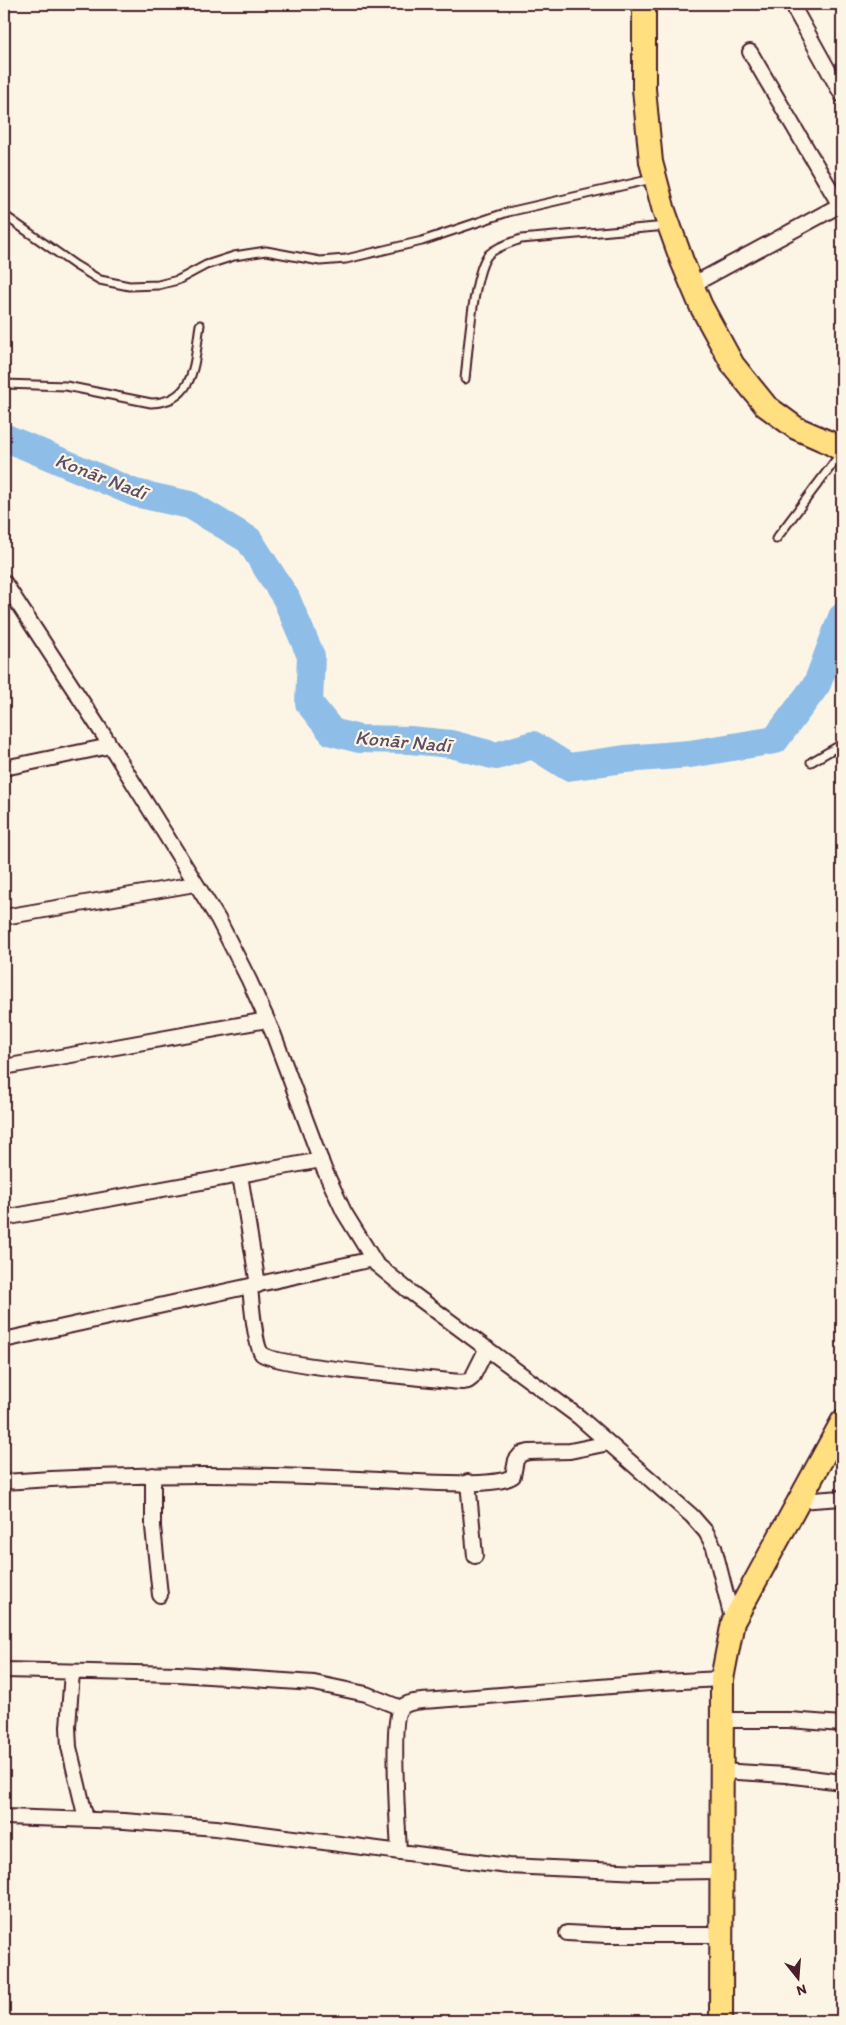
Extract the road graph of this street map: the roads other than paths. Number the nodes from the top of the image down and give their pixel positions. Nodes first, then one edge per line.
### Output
1 (644, 4) edge
2 (796, 12) dead end
3 (750, 52) dead end
4 (842, 95) edge
5 (655, 178) junction
6 (841, 206) edge
7 (4, 215) edge
8 (669, 226) junction
9 (692, 286) junction
10 (200, 325) dead end
11 (465, 379) dead end
12 (4, 384) edge
13 (842, 450) edge
14 (776, 539) dead end
15 (4, 582) edge
16 (842, 744) edge
17 (110, 746) junction
18 (811, 762) dead end
19 (4, 768) edge
20 (195, 884) junction
21 (4, 918) edge
22 (267, 1020) junction
23 (4, 1067) edge
24 (321, 1160) junction
25 (240, 1175) junction
26 (4, 1218) edge
27 (373, 1259) junction
28 (254, 1285) junction
29 (4, 1340) edge
30 (487, 1348) junction
31 (842, 1423) edge
32 (609, 1444) junction
33 (154, 1475) junction
34 (4, 1482) edge
35 (468, 1482) junction
36 (842, 1498) edge
37 (799, 1501) junction
38 (475, 1556) dead end
39 (160, 1595) dead end
40 (733, 1622) junction
41 (4, 1670) edge
42 (72, 1672) junction
43 (722, 1679) junction
44 (401, 1708) junction
45 (721, 1720) junction
46 (842, 1724) edge
47 (721, 1771) junction
48 (842, 1782) edge
49 (4, 1817) edge
50 (86, 1819) junction
51 (399, 1852) junction
52 (721, 1871) junction
53 (567, 1932) dead end
54 (721, 1934) junction
55 (721, 2021) edge

1 - 5 main road
2 - 4 street
3 - 6 street
5 - 7 lane
5 - 8 main road
6 - 9 street
8 - 9 main road
8 - 11 lane
9 - 13 main road
10 - 12 lane
13 - 14 lane
15 - 17 street
16 - 18 lane
17 - 19 street
17 - 20 street
20 - 21 street
20 - 22 street
22 - 23 street
22 - 24 street
24 - 25 street
24 - 27 street
25 - 26 street
25 - 28 street
27 - 28 street
27 - 30 street
28 - 29 street
28 - 30 street
30 - 32 street
31 - 37 main road
32 - 35 street
32 - 40 street
33 - 34 street
33 - 35 street
33 - 39 street
35 - 38 street
36 - 37 street
37 - 40 main road
40 - 43 main road
41 - 42 street
42 - 44 street
42 - 50 street
43 - 44 street
43 - 45 main road
44 - 51 street
45 - 46 street
45 - 47 main road
47 - 48 street
47 - 52 main road
49 - 50 street
50 - 51 street
51 - 52 street
52 - 54 main road
53 - 54 street
54 - 55 main road

